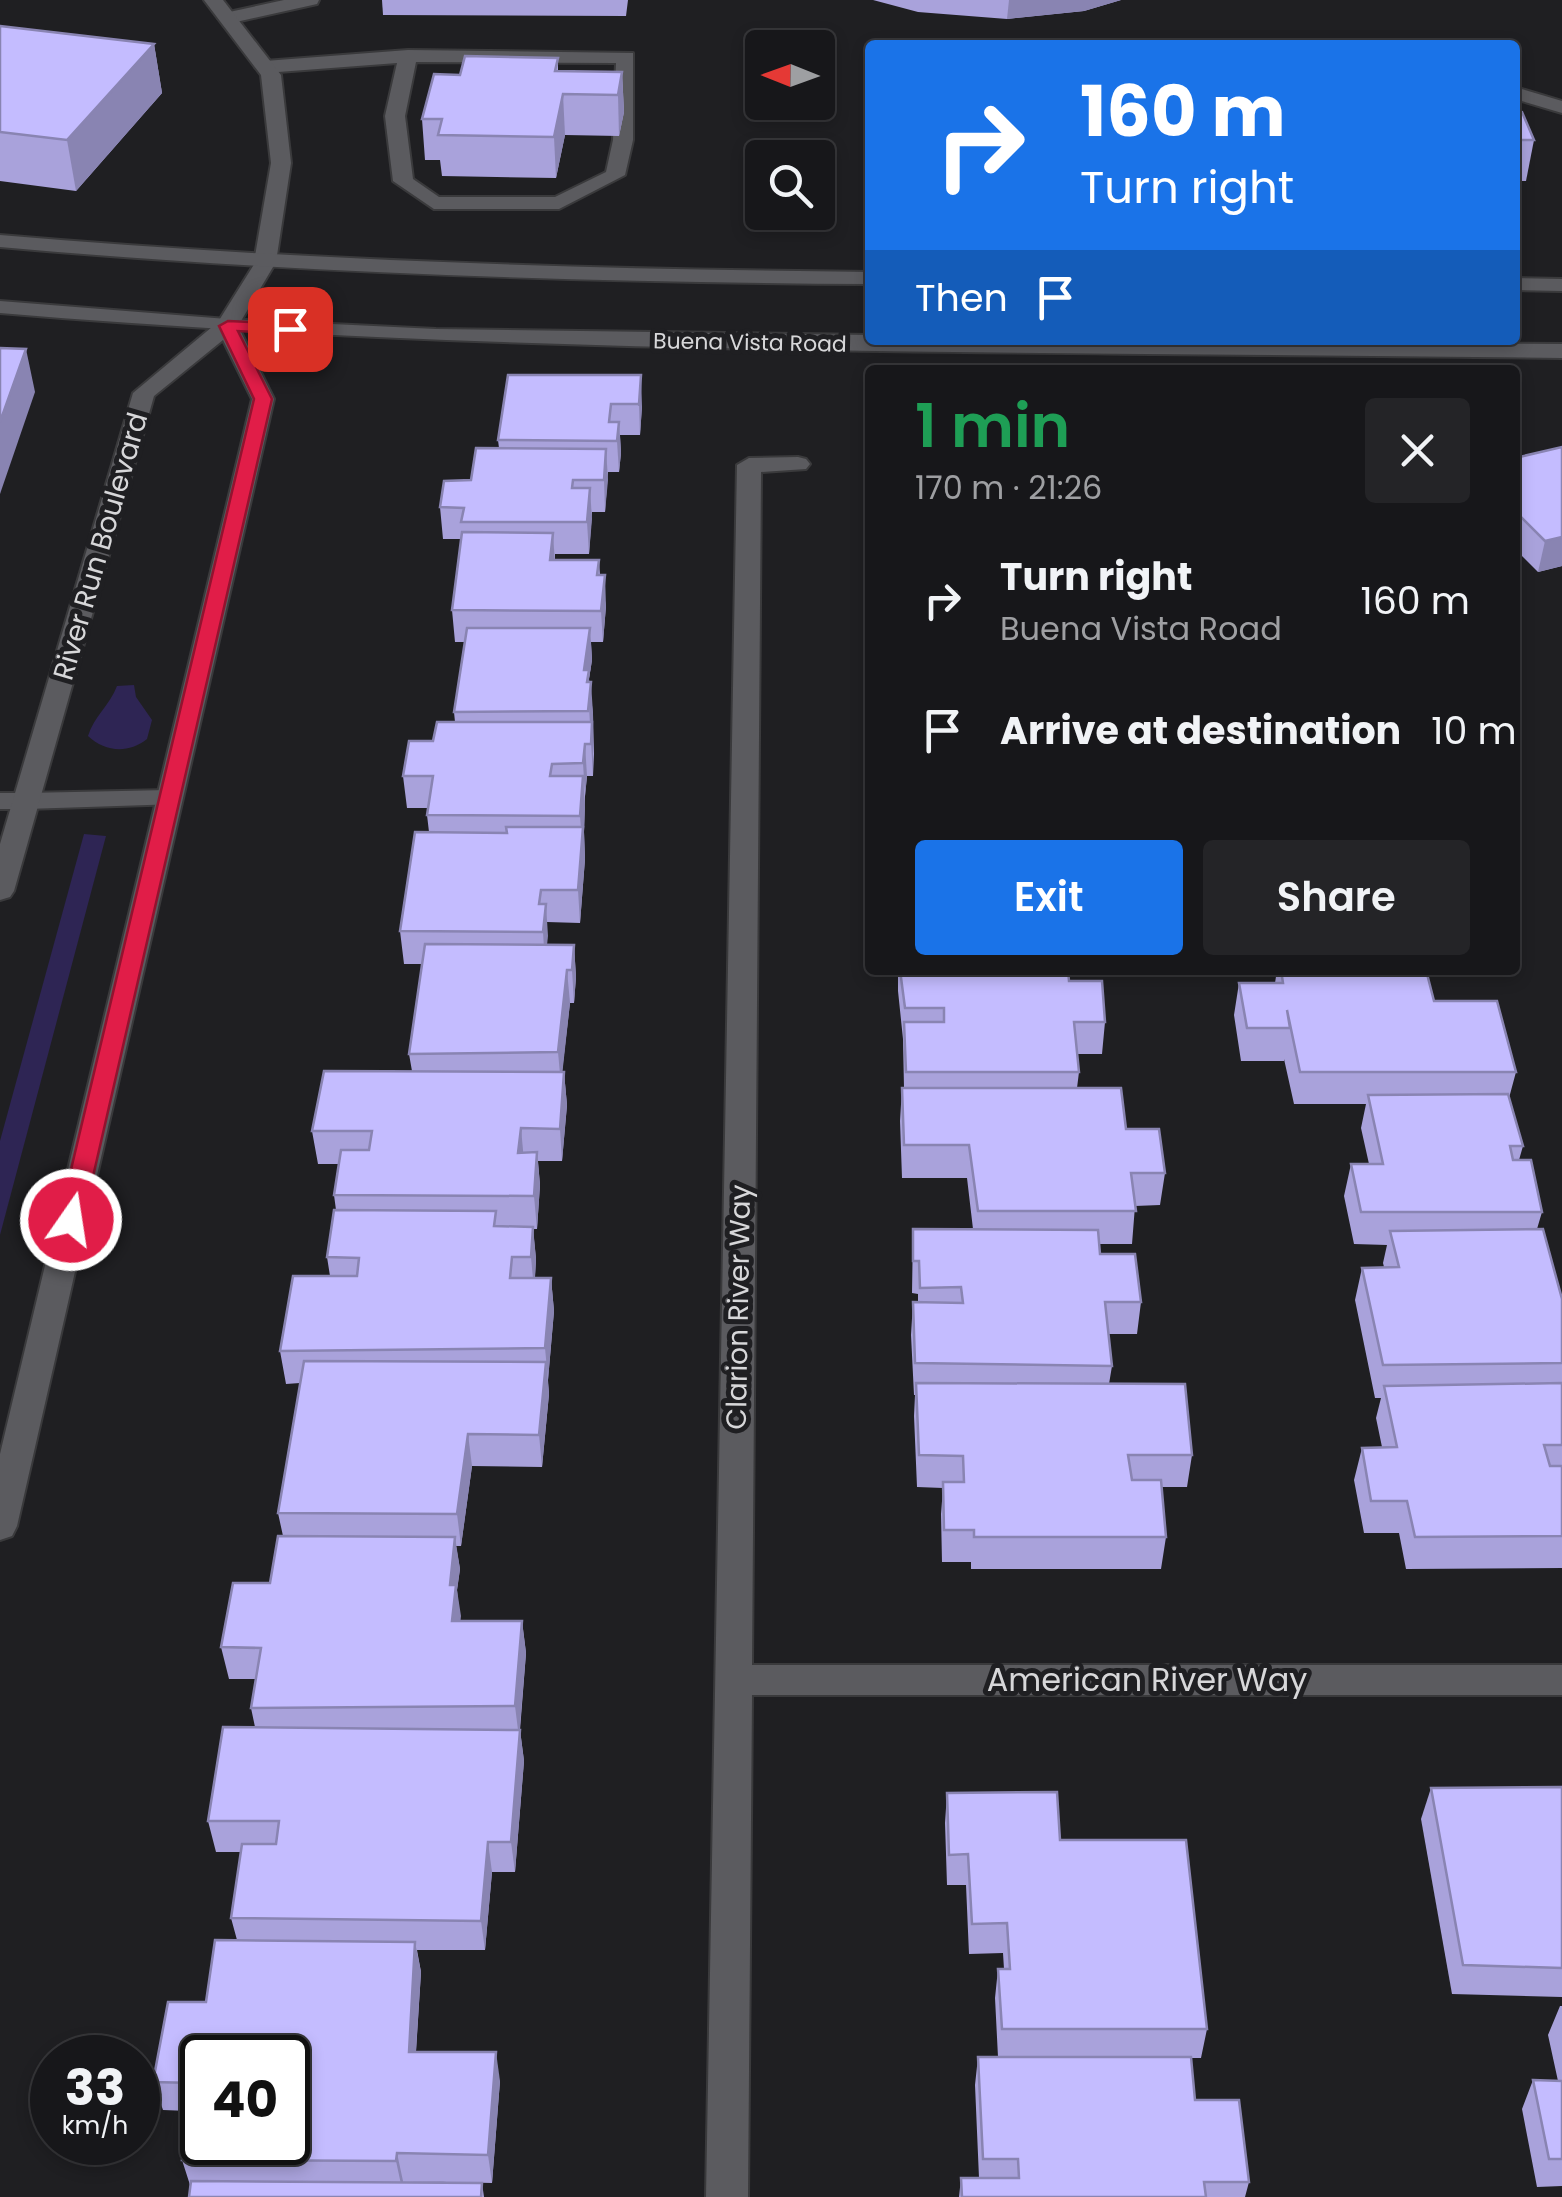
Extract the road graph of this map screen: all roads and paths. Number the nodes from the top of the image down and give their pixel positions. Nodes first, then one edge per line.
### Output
1 (213, 0) edge
2 (310, 0) edge
3 (227, 18) junction
4 (408, 56) junction
5 (265, 67) junction
6 (1520, 95) edge
7 (1562, 106) edge
8 (0, 241) edge
9 (265, 262) junction
10 (865, 278) edge
11 (1520, 284) edge
12 (1562, 285) edge
13 (0, 307) edge
14 (228, 326) junction
15 (865, 344) edge
16 (970, 345) edge
17 (1562, 351) edge
18 (798, 464) dead end
19 (170, 798) junction
20 (13, 801) edge
21 (0, 891) edge
22 (0, 1526) edge
23 (733, 1680) junction
24 (1562, 1680) edge
25 (727, 2197) edge

1 - 3 street
2 - 3 street
3 - 5 street
4 - 4 street
4 - 5 street
5 - 9 street
6 - 7 street
8 - 9 street
9 - 10 street
9 - 14 street, River Run Boulevard
11 - 12 street
13 - 14 street, Buena Vista Road
14 - 15 street, Buena Vista Road
14 - 19 street
14 - 20 street, River Run Boulevard
16 - 17 street, Buena Vista Road
18 - 23 street, Clarion River Way
19 - 20 street
19 - 22 street
20 - 21 street, River Run Boulevard
23 - 24 street, American River Way
23 - 25 street, Clarion River Way

